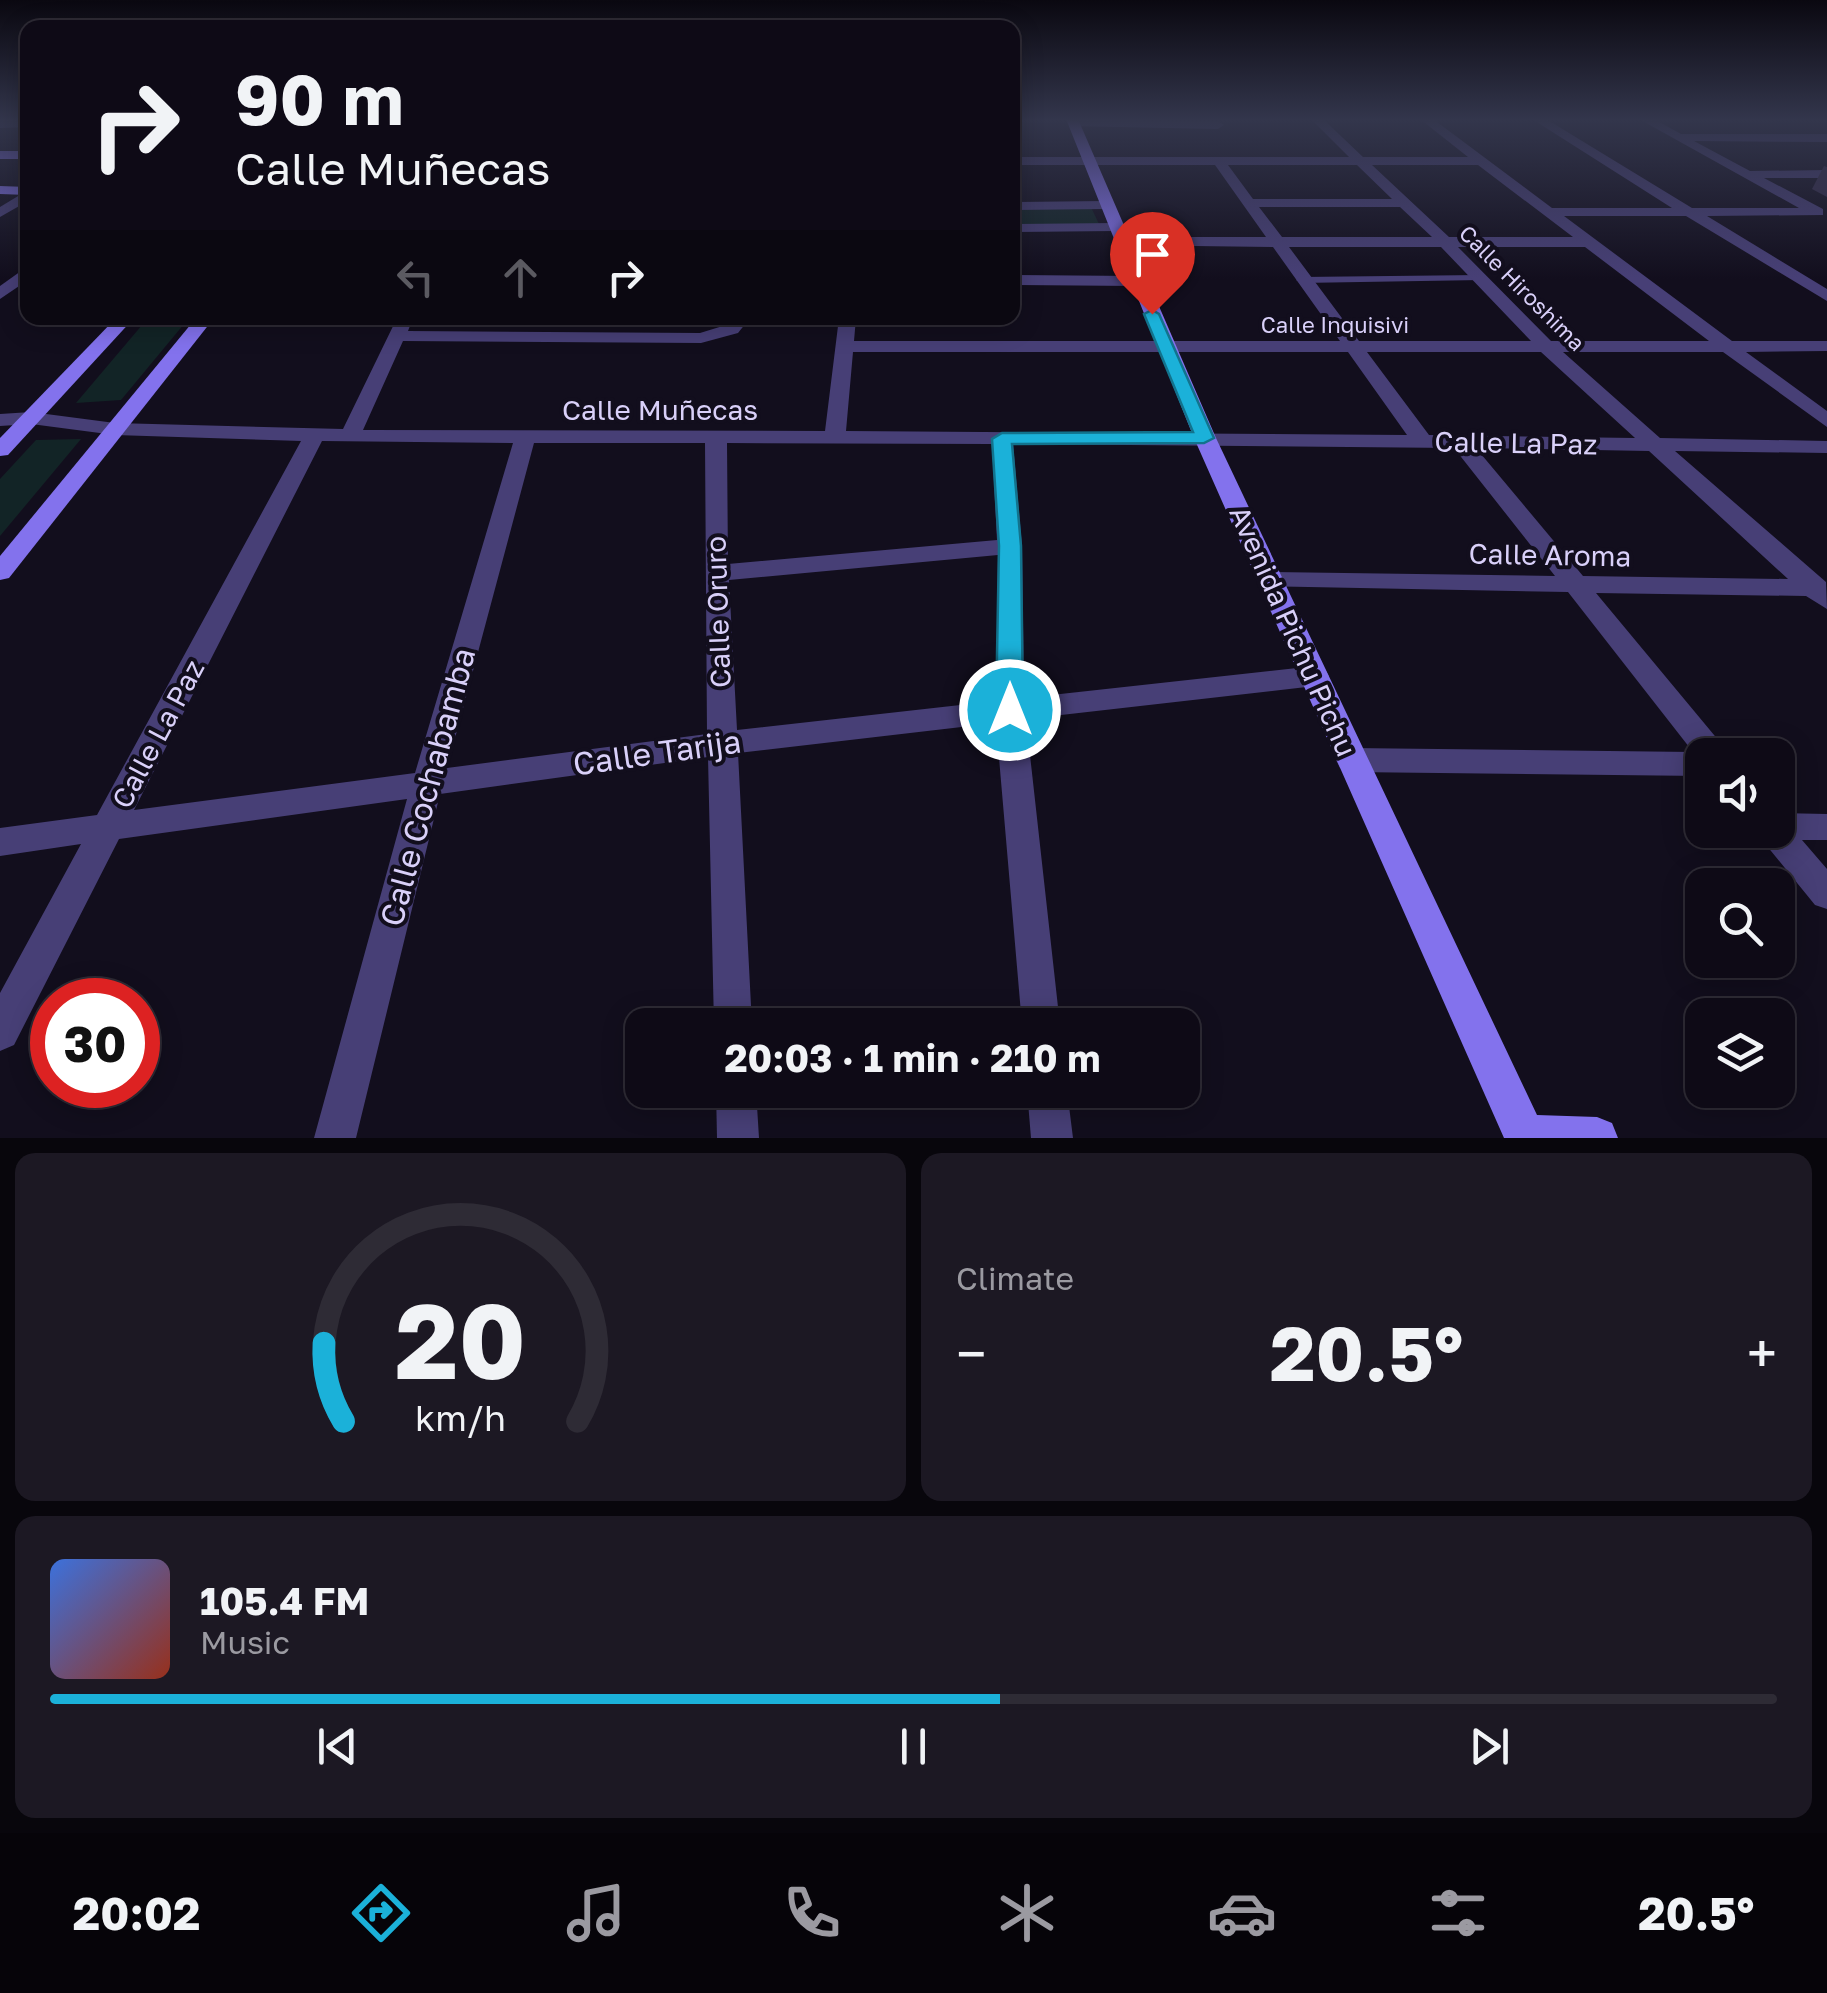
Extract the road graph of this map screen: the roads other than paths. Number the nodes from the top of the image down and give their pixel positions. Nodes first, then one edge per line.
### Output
1 (1092, 172) edge
2 (1236, 172) edge
3 (1370, 172) edge
4 (1492, 172) edge
5 (1621, 172) edge
6 (1744, 172) edge
7 (1748, 174) junction
8 (1827, 174) edge
9 (1247, 203) junction
10 (1402, 203) junction
11 (1105, 205) junction
12 (1020, 206) edge
13 (1546, 212) junction
14 (1684, 212) junction
15 (1822, 214) edge
16 (1020, 228) edge
17 (1118, 234) junction
18 (1275, 242) junction
19 (1586, 242) junction
20 (1446, 243) junction
21 (20, 277) edge
22 (1480, 278) junction
23 (1020, 280) edge
24 (1301, 280) junction
25 (1136, 281) junction
26 (0, 294) edge
27 (1827, 296) edge
28 (118, 325) edge
29 (199, 325) edge
30 (735, 325) edge
31 (846, 325) edge
32 (400, 327) edge
33 (1724, 346) junction
34 (1827, 346) edge
35 (844, 347) junction
36 (1547, 347) junction
37 (1167, 348) junction
38 (1354, 348) junction
39 (31, 418) junction
40 (0, 420) edge
41 (1827, 421) edge
42 (116, 429) junction
43 (314, 436) junction
44 (350, 436) junction
45 (835, 437) junction
46 (525, 438) junction
47 (716, 438) junction
48 (1204, 438) junction
49 (1002, 439) junction
50 (1423, 442) junction
51 (1460, 442) junction
52 (1656, 444) junction
53 (1827, 447) edge
54 (0, 450) edge
55 (1010, 546) junction
56 (0, 572) edge
57 (716, 573) junction
58 (1272, 580) junction
59 (1573, 586) junction
60 (1822, 592) edge
61 (1314, 676) junction
62 (1010, 710) junction
63 (1699, 738) edge
64 (722, 743) junction
65 (1350, 760) junction
66 (1685, 764) edge
67 (427, 784) junction
68 (1827, 826) edge
69 (1795, 827) edge
70 (109, 828) junction
71 (0, 842) edge
72 (1791, 848) edge
73 (1827, 894) edge
74 (732, 1008) edge
75 (1038, 1008) edge
76 (0, 1032) edge
77 (737, 1108) edge
78 (1049, 1108) edge
79 (1525, 1136) edge
80 (335, 1138) edge
81 (738, 1138) edge
82 (1052, 1138) edge
83 (1597, 1138) edge

1 - 11 street, Avenida Pichu Pichu
2 - 9 street
3 - 10 street, Calle Hiroshima
4 - 13 street
5 - 14 street
6 - 7 street
7 - 8 street
7 - 15 street
9 - 10 street
9 - 18 street
10 - 20 street, Calle Hiroshima
11 - 12 street
11 - 17 street, Avenida Pichu Pichu
13 - 14 street
13 - 19 street
14 - 15 street
14 - 27 street
16 - 17 street
17 - 18 street
17 - 25 street, Avenida Pichu Pichu
18 - 20 street
18 - 24 street
19 - 20 street
19 - 33 street
20 - 22 street, Calle Hiroshima
21 - 26 street
22 - 24 lane
22 - 36 street, Calle Hiroshima
23 - 25 street
24 - 38 street
25 - 37 street, Avenida Pichu Pichu
28 - 39 street
29 - 42 street
30 - 32 street
31 - 35 street
32 - 44 street
33 - 34 street, Calle Inquisivi
33 - 36 street, Calle Inquisivi
33 - 41 street
35 - 37 street, Calle Inquisivi
35 - 45 street
36 - 38 street, Calle Inquisivi
36 - 52 street, Calle Hiroshima
37 - 38 street, Calle Inquisivi
37 - 48 street, Avenida Pichu Pichu
38 - 50 street
39 - 40 street, Calle Muñecas
39 - 42 street, Calle Muñecas
39 - 54 street
42 - 43 street, Calle Muñecas
42 - 56 street
43 - 44 street, Calle Muñecas
43 - 70 street, Calle La Paz
44 - 46 street, Calle Muñecas
45 - 47 street, Calle Muñecas
45 - 49 street, Calle Muñecas
46 - 47 street, Calle Muñecas
46 - 67 street, Calle Cochabamba
47 - 57 street, Calle Oruro
48 - 49 street, Calle Muñecas
48 - 50 street, Calle La Paz
48 - 58 street, Avenida Pichu Pichu
49 - 55 street
50 - 51 street, Calle La Paz
51 - 52 street, Calle La Paz
51 - 59 street
52 - 53 street, Calle La Paz
52 - 60 street, Calle Hiroshima
55 - 57 street
55 - 62 street
57 - 64 street, Calle Oruro
58 - 59 street, Calle Aroma
58 - 61 street, Avenida Pichu Pichu
59 - 60 street, Calle Aroma
59 - 63 street
61 - 62 street, Calle Tarija
61 - 65 street, Avenida Pichu Pichu
62 - 64 street, Calle Tarija
62 - 75 street
64 - 67 street, Calle Tarija
64 - 74 street, Calle Oruro
65 - 66 street
65 - 79 street, Avenida Pichu Pichu
67 - 70 street, Calle Tarija
67 - 80 street, Calle Cochabamba
68 - 69 street
70 - 71 street, Calle Tarija
70 - 76 street, Calle La Paz
72 - 73 street
77 - 81 street
78 - 82 street
79 - 83 street

